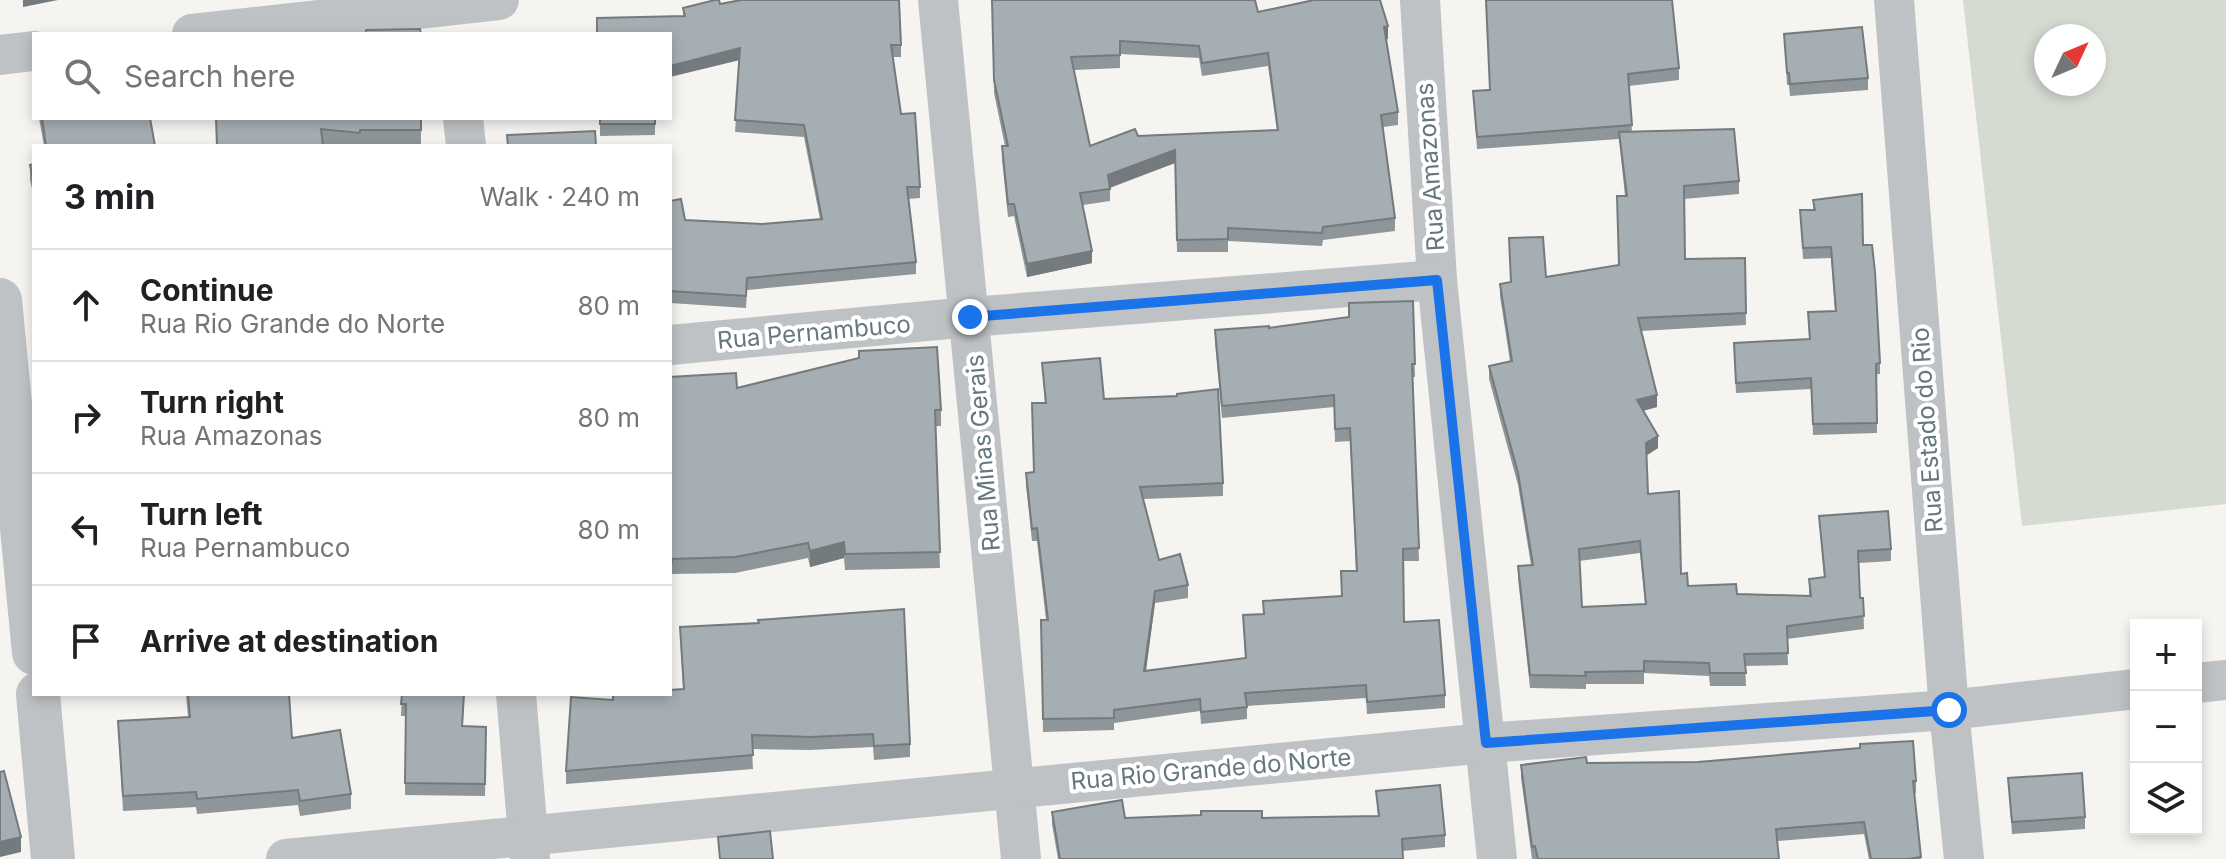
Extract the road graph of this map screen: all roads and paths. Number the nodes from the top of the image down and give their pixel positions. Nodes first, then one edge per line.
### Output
1 (499, 0) edge
2 (938, 0) edge
3 (1420, 0) edge
4 (1894, 0) edge
5 (452, 13) edge
6 (217, 32) edge
7 (32, 51) edge
8 (0, 55) edge
9 (463, 120) edge
10 (466, 144) edge
11 (1437, 280) junction
12 (0, 300) edge
13 (970, 317) junction
14 (672, 345) edge
15 (15, 420) edge
16 (32, 628) edge
17 (2226, 680) edge
18 (2202, 682) edge
19 (2130, 690) edge
20 (38, 696) edge
21 (516, 696) edge
22 (1949, 710) junction
23 (1486, 743) junction
24 (1015, 787) junction
25 (529, 847) edge
26 (53, 859) edge
27 (286, 859) edge
28 (1021, 859) edge
29 (1497, 859) edge
30 (1964, 859) edge

1 - 5 street
2 - 13 street, Rua Minas Gerais
3 - 11 street, Rua Amazonas
4 - 22 street, Rua Estado do Rio
5 - 6 street
7 - 8 street
9 - 10 street
11 - 13 street, Rua Pernambuco
11 - 23 street, Rua Amazonas
12 - 15 street
13 - 14 street, Rua Pernambuco
13 - 24 street, Rua Minas Gerais
15 - 16 street
17 - 18 street
19 - 22 street, Rua Rio Grande do Norte
20 - 26 street
21 - 25 street
22 - 23 street, Rua Rio Grande do Norte
22 - 30 street, Rua Estado do Rio
23 - 24 street, Rua Rio Grande do Norte
23 - 29 street, Rua Amazonas
24 - 25 street, Rua Rio Grande do Norte
24 - 28 street, Rua Minas Gerais
25 - 27 street, Rua Rio Grande do Norte

